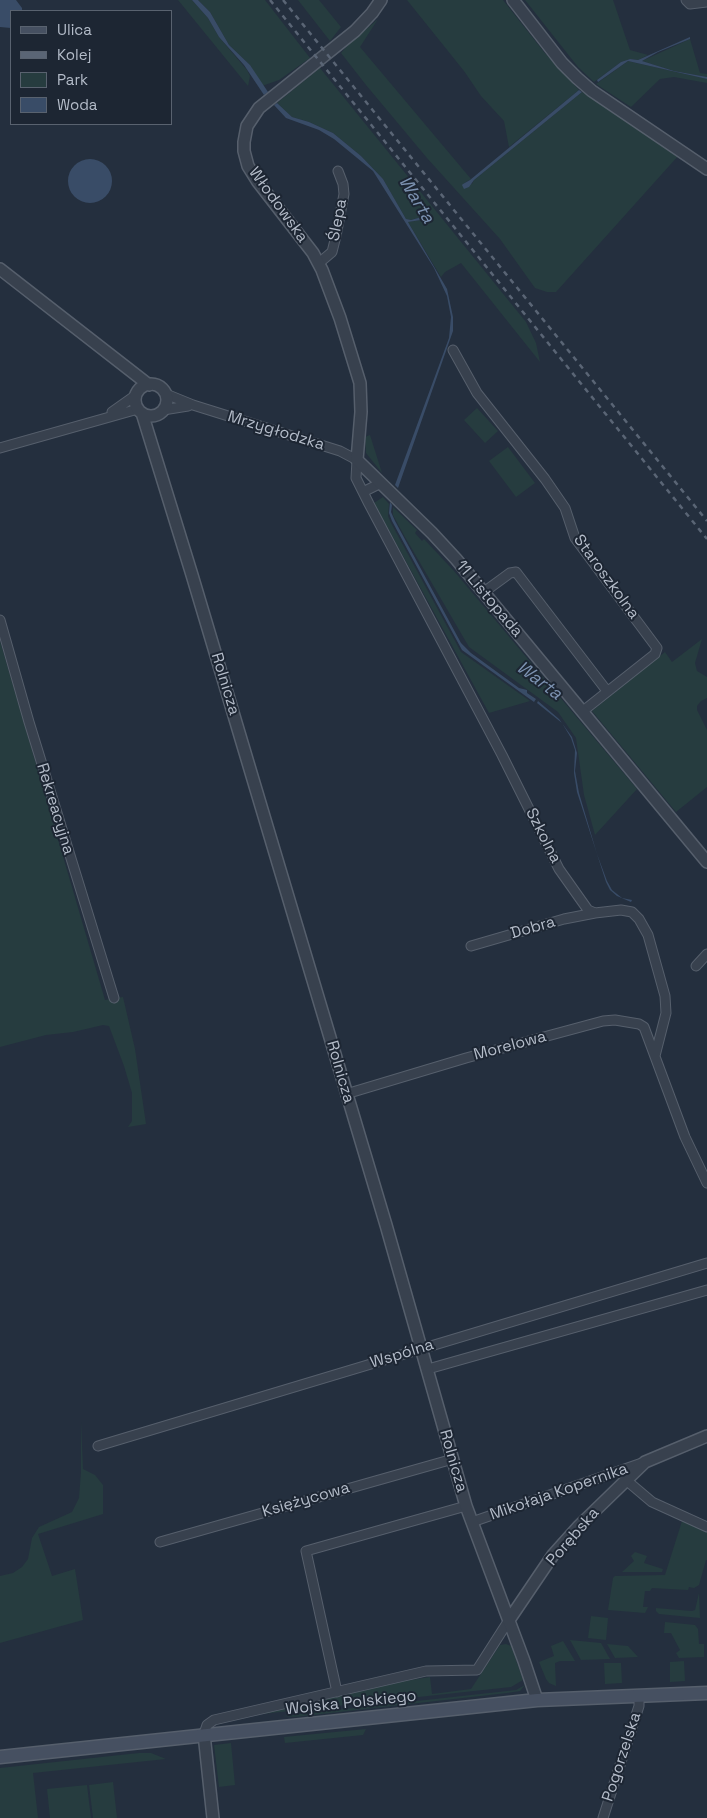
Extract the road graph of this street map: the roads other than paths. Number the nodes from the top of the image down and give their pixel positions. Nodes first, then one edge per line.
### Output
1 (381, 0) edge
2 (513, 0) edge
3 (686, 0) edge
4 (707, 2) edge
5 (707, 169) edge
6 (338, 171) dead end
7 (319, 263) junction
8 (0, 269) edge
9 (453, 350) dead end
10 (124, 365) junction
11 (150, 385) junction
12 (137, 393) junction
13 (166, 394) junction
14 (193, 406) junction
15 (140, 411) junction
16 (159, 412) junction
17 (103, 417) junction
18 (151, 441) junction
19 (0, 448) edge
20 (357, 460) junction
21 (384, 486) junction
22 (363, 492) junction
23 (484, 592) junction
24 (0, 620) edge
25 (607, 691) junction
26 (583, 711) junction
27 (707, 862) edge
28 (595, 913) junction
29 (471, 946) dead end
30 (707, 954) edge
31 (696, 966) dead end
32 (114, 998) dead end
33 (656, 1056) junction
34 (346, 1094) junction
35 (707, 1183) edge
36 (707, 1263) edge
37 (707, 1290) edge
38 (422, 1348) junction
39 (428, 1369) junction
40 (707, 1436) edge
41 (98, 1446) dead end
42 (453, 1459) junction
43 (645, 1462) junction
44 (626, 1480) junction
45 (466, 1506) junction
46 (472, 1522) junction
47 (707, 1527) edge
48 (160, 1542) dead end
49 (509, 1620) junction
50 (337, 1692) junction
51 (707, 1693) edge
52 (693, 1694) junction
53 (638, 1696) junction
54 (707, 1699) edge
55 (537, 1700) junction
56 (204, 1734) junction
57 (0, 1757) edge
58 (213, 1818) edge
59 (603, 1818) edge

1 - 7 street, Włodowska
2 - 5 street
3 - 4 street
6 - 7 street, Ślepa
7 - 20 street, Włodowska
8 - 10 street
9 - 25 street, Staroszkolna
10 - 11 street
10 - 12 street
11 - 12 street
11 - 13 street
12 - 15 street
12 - 17 street
13 - 14 street, Mrzygłodzka
13 - 16 street
14 - 16 street, Mrzygłodzka
14 - 20 street, Mrzygłodzka
15 - 16 street
15 - 17 street
15 - 18 street, Rolnicza
16 - 18 street, Rolnicza
17 - 19 street
18 - 34 street, Rolnicza
20 - 21 street, 11 Listopada
20 - 22 street, Szkolna
21 - 22 street
21 - 23 street, 11 Listopada
22 - 28 street, Szkolna
23 - 25 street
23 - 26 street, 11 Listopada
24 - 32 street, Rekreacyjna
25 - 26 street, Staroszkolna
26 - 27 street, 11 Listopada
28 - 29 street, Dobra
28 - 33 street
30 - 31 street
33 - 34 street, Morelowa
33 - 35 street
34 - 38 street, Rolnicza
36 - 38 street, Wspólna
37 - 39 street
38 - 39 street, Rolnicza
38 - 41 street, Wspólna
39 - 42 street, Rolnicza
40 - 43 street, Porębska
42 - 45 street, Rolnicza
42 - 48 street, Księżycowa
43 - 44 street, Porębska
43 - 46 street, Mikołaja Kopernika
44 - 47 street
44 - 49 street, Porębska
45 - 46 street, Rolnicza
45 - 50 street, Mikołaja Kopernika
46 - 49 street, Rolnicza
49 - 50 street, Porębska
49 - 55 street, Rolnicza
50 - 56 street
51 - 52 main road, Wojska Polskiego
52 - 53 main road, Wojska Polskiego
52 - 54 main road
53 - 55 main road, Wojska Polskiego
53 - 59 street, Pogorzelska
55 - 56 main road, Wojska Polskiego
56 - 57 main road, Wojska Polskiego
56 - 58 street

